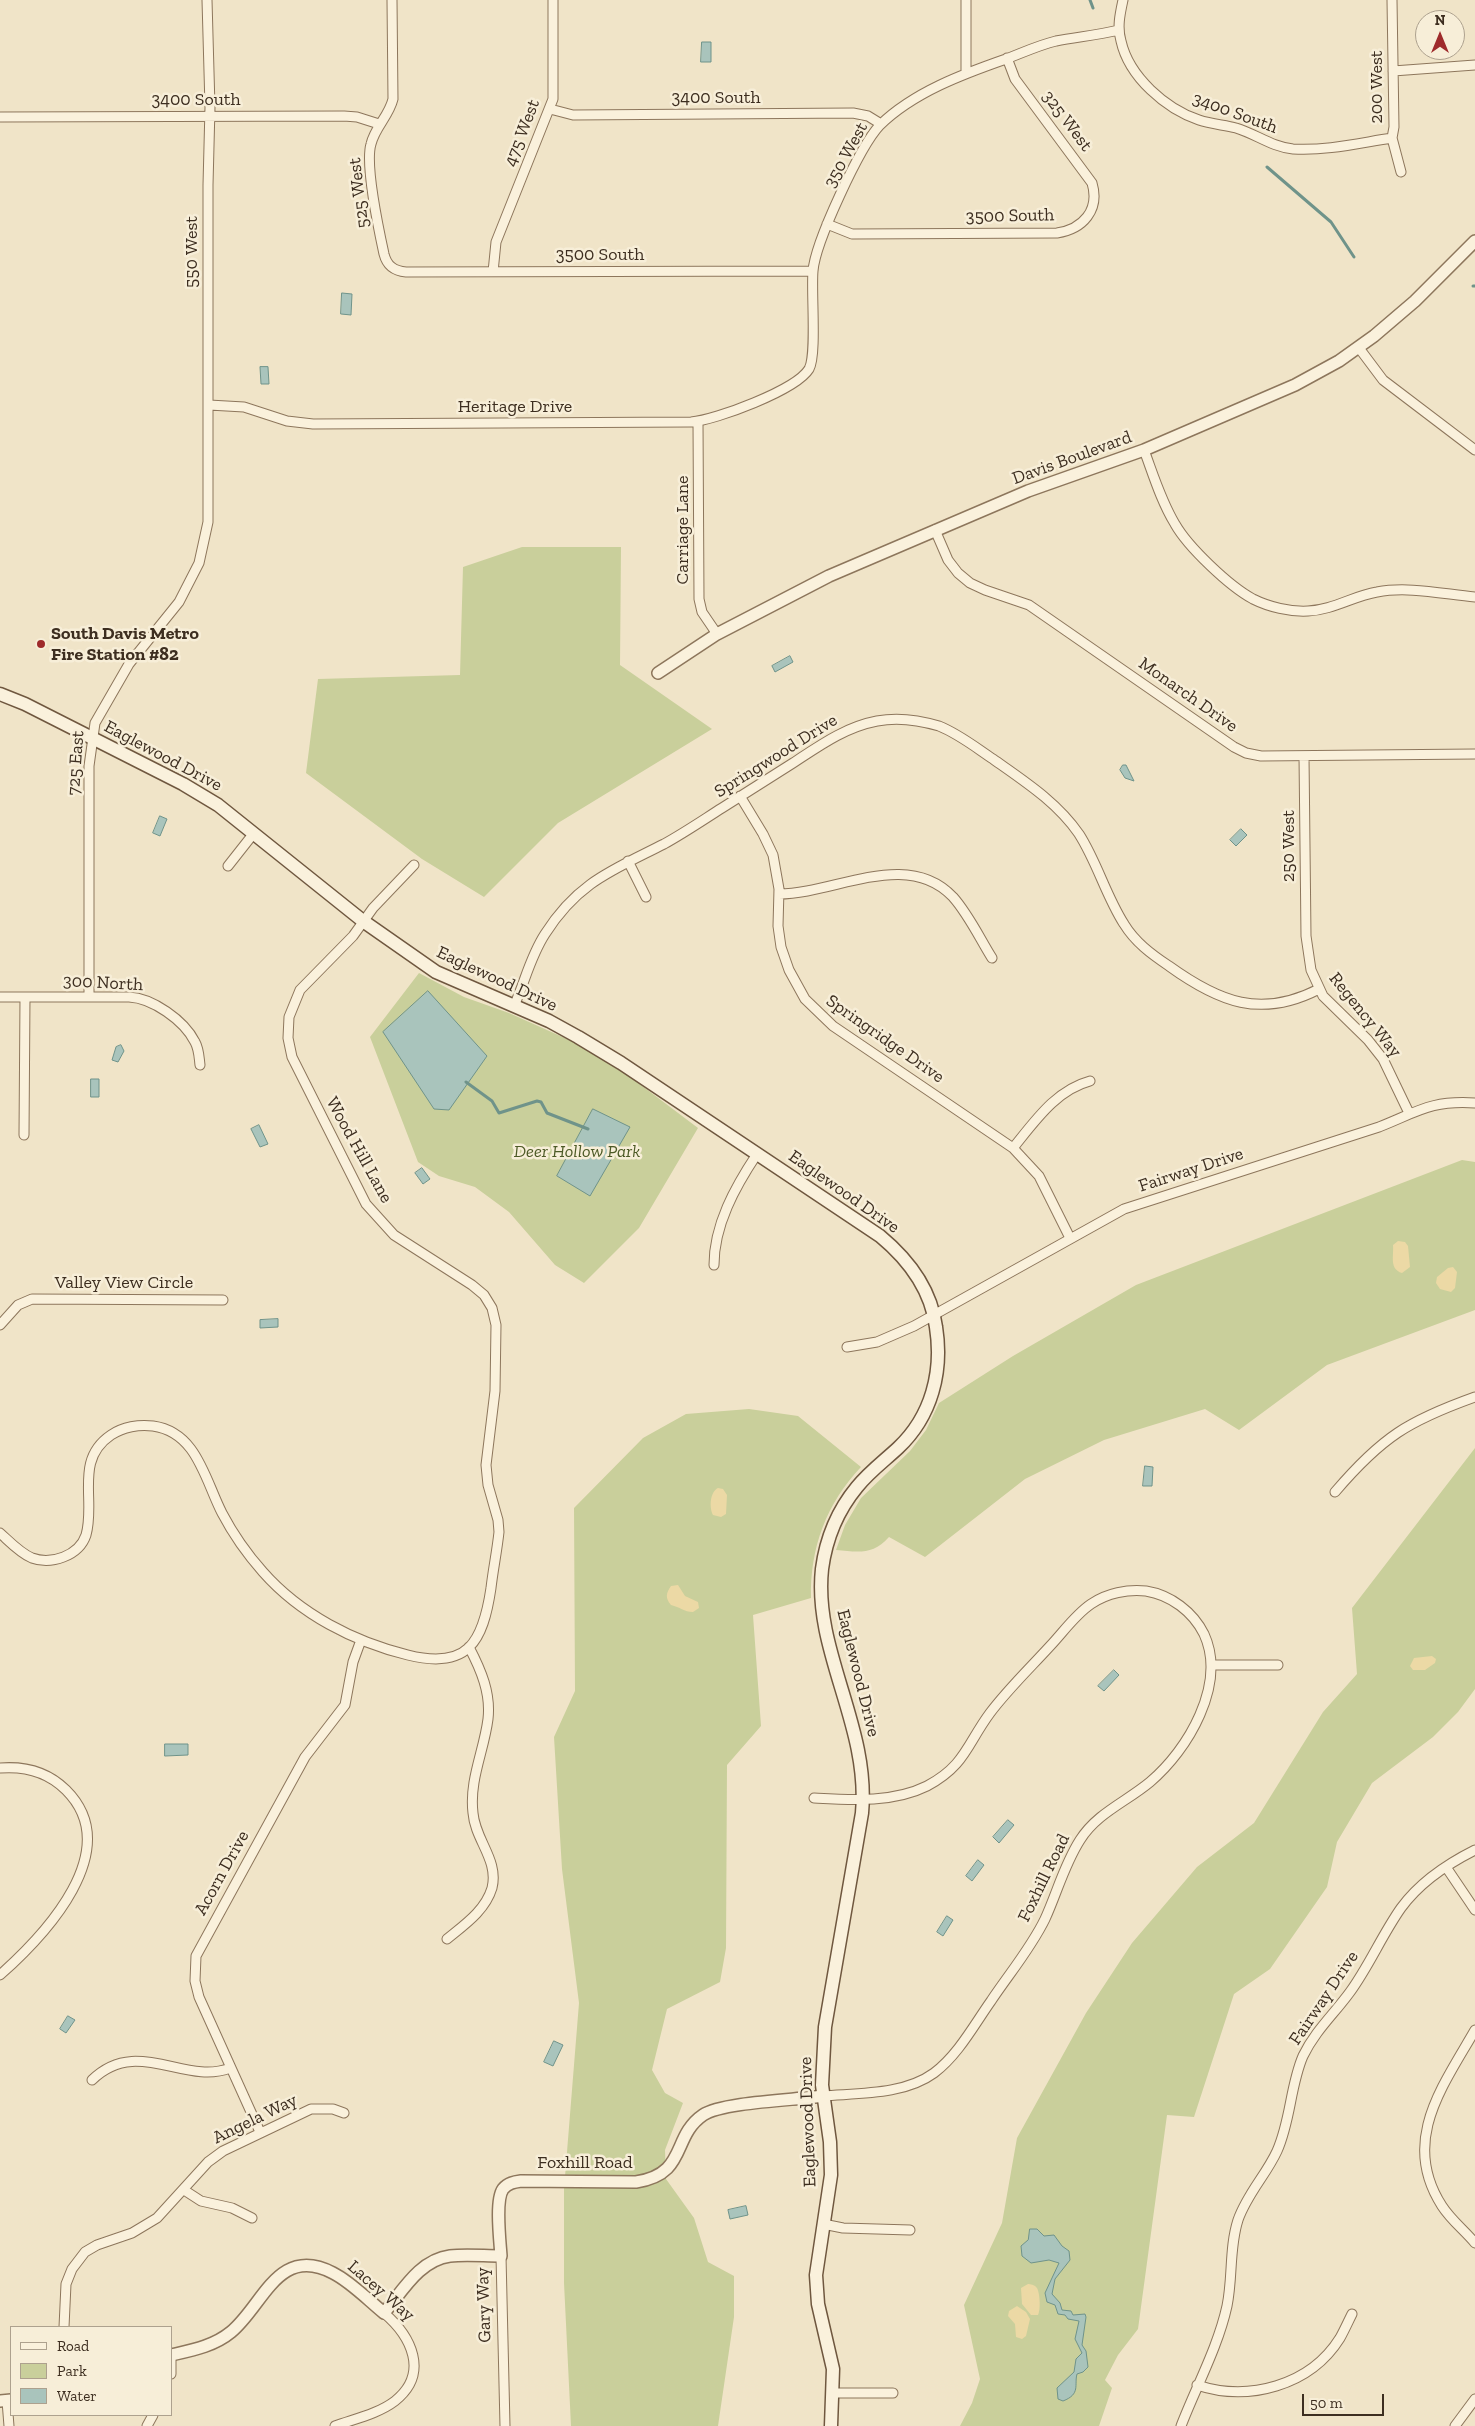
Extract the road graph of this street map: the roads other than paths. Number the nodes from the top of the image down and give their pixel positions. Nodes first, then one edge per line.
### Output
1 (207, 0) edge
2 (392, 0) edge
3 (553, 0) edge
4 (966, 0) edge
5 (1123, 0) edge
6 (1392, 0) edge
7 (1119, 30) junction
8 (1008, 58) junction
9 (1475, 65) edge
10 (1393, 71) junction
11 (966, 73) junction
12 (550, 109) junction
13 (209, 116) junction
14 (0, 117) edge
15 (379, 124) junction
16 (881, 124) junction
17 (1392, 138) junction
18 (1401, 172) dead end
19 (1093, 204) joint
20 (828, 224) junction
21 (1475, 242) edge
22 (389, 266) joint
23 (813, 271) junction
24 (493, 272) junction
25 (1359, 348) junction
26 (809, 368) joint
27 (209, 405) junction
28 (698, 422) junction
29 (1144, 450) junction
30 (1475, 450) edge
31 (209, 504) joint
32 (935, 530) junction
33 (1475, 597) edge
34 (717, 634) junction
35 (658, 673) dead end
36 (0, 694) edge
37 (92, 738) junction
38 (1475, 754) edge
39 (1304, 756) junction
40 (740, 796) junction
41 (254, 833) junction
42 (628, 861) junction
43 (414, 865) dead end
44 (228, 866) dead end
45 (779, 894) junction
46 (646, 897) dead end
47 (363, 921) junction
48 (1306, 936) joint
49 (992, 958) dead end
50 (1319, 989) junction
51 (0, 997) edge
52 (25, 997) junction
53 (89, 997) junction
54 (514, 1006) junction
55 (200, 1065) dead end
56 (1090, 1081) dead end
57 (1475, 1103) edge
58 (1409, 1113) junction
59 (24, 1135) dead end
60 (1014, 1148) junction
61 (757, 1154) junction
62 (1070, 1238) junction
63 (714, 1265) dead end
64 (223, 1300) dead end
65 (934, 1315) junction
66 (0, 1325) edge
67 (847, 1347) dead end
68 (1475, 1396) edge
69 (1335, 1492) dead end
70 (0, 1533) edge
71 (361, 1640) junction
72 (469, 1647) junction
73 (1211, 1665) junction
74 (1278, 1665) dead end
75 (0, 1768) edge
76 (814, 1798) dead end
77 (863, 1798) junction
78 (1475, 1850) edge
79 (1446, 1867) junction
80 (1475, 1910) edge
81 (447, 1939) dead end
82 (0, 1975) edge
83 (1475, 2030) edge
84 (230, 2068) junction
85 (92, 2080) dead end
86 (823, 2096) junction
87 (344, 2113) dead end
88 (260, 2132) junction
89 (507, 2185) joint
90 (184, 2190) junction
91 (252, 2218) dead end
92 (823, 2224) junction
93 (910, 2230) dead end
94 (1474, 2240) edge
95 (500, 2256) junction
96 (384, 2313) junction
97 (1352, 2314) dead end
98 (64, 2326) edge
99 (172, 2355) edge
100 (1197, 2385) junction
101 (833, 2393) junction
102 (893, 2393) dead end
103 (1475, 2399) edge
104 (6, 2401) edge
105 (9, 2426) edge
106 (335, 2426) edge
107 (505, 2426) edge
108 (832, 2426) edge
109 (1181, 2426) edge
110 (1454, 2426) edge

1 - 13 street, 550 West
2 - 15 street, 525 West
3 - 12 street, 475 West
4 - 11 street
5 - 7 street
6 - 10 street, 200 West
7 - 8 street
7 - 17 street, 3400 South
8 - 11 street
8 - 19 street, 325 West
9 - 10 street
10 - 17 street, 200 West
11 - 16 street, 350 West
12 - 16 street, 3400 South
12 - 24 street, 475 West
13 - 14 street, 3400 South
13 - 15 street, 3400 South
13 - 27 street, 550 West
15 - 22 street, 525 West
16 - 20 street, 350 West
17 - 18 street, 200 West
19 - 20 street, 3500 South
20 - 23 street, 350 West
21 - 25 street, Davis Boulevard
22 - 24 street, 3500 South
23 - 24 street, 3500 South
23 - 26 street, 350 West
25 - 29 street, Davis Boulevard
25 - 30 street
26 - 28 street, Heritage Drive
27 - 28 street, Heritage Drive
27 - 31 street, 550 West
28 - 34 street, Carriage Lane
29 - 32 street, Davis Boulevard
29 - 33 street
31 - 37 street, 725 East
32 - 34 street, Davis Boulevard
32 - 39 street, Monarch Drive
34 - 35 street, Davis Boulevard
36 - 37 main road, Eaglewood Drive
37 - 41 main road, Eaglewood Drive
37 - 53 street, 725 East
38 - 39 street, Monarch Drive
39 - 48 street, 250 West
40 - 42 street, Springwood Drive
40 - 45 street, Springridge Drive
40 - 50 street, Springwood Drive
41 - 44 street
41 - 47 main road, Eaglewood Drive
42 - 46 street
42 - 54 street, Springwood Drive
43 - 47 street, Wood Hill Lane
45 - 49 street
45 - 60 street, Springridge Drive
47 - 54 main road, Eaglewood Drive
47 - 72 street, Wood Hill Lane
48 - 50 street, Regency Way
50 - 58 street, Regency Way
51 - 52 street, 300 North
52 - 53 street, 300 North
52 - 59 street
53 - 55 street, 300 North
54 - 61 main road, Eaglewood Drive
56 - 60 street
57 - 58 street, Fairway Drive
58 - 62 street, Fairway Drive
60 - 62 street, Springridge Drive
61 - 63 street
61 - 65 main road, Eaglewood Drive
62 - 65 street, Fairway Drive
64 - 66 street, Valley View Circle
65 - 67 street, Fairway Drive
65 - 77 main road, Eaglewood Drive
68 - 69 street
70 - 71 street
71 - 72 street
71 - 84 street, Acorn Drive
72 - 81 street
73 - 74 street
73 - 77 street, Foxhill Road
73 - 86 street, Foxhill Road
75 - 82 street
76 - 77 street, Foxhill Road
77 - 86 main road, Eaglewood Drive
78 - 79 street, Fairway Drive
79 - 80 street
79 - 100 street, Fairway Drive
83 - 94 street
84 - 85 street
84 - 88 street, Acorn Drive
86 - 89 street, Foxhill Road
86 - 92 main road, Eaglewood Drive
87 - 88 street, Angela Way
88 - 90 street, Angela Way
89 - 95 street, Gary Way
90 - 91 street
90 - 98 street, Angela Way
92 - 93 street
92 - 101 main road, Eaglewood Drive
95 - 96 street
95 - 107 street, Gary Way
96 - 99 street, Lacey Way
96 - 106 street, Lacey Way
97 - 100 street
100 - 109 street, Fairway Drive
101 - 102 street
101 - 108 main road, Eaglewood Drive
103 - 110 street
104 - 105 street

